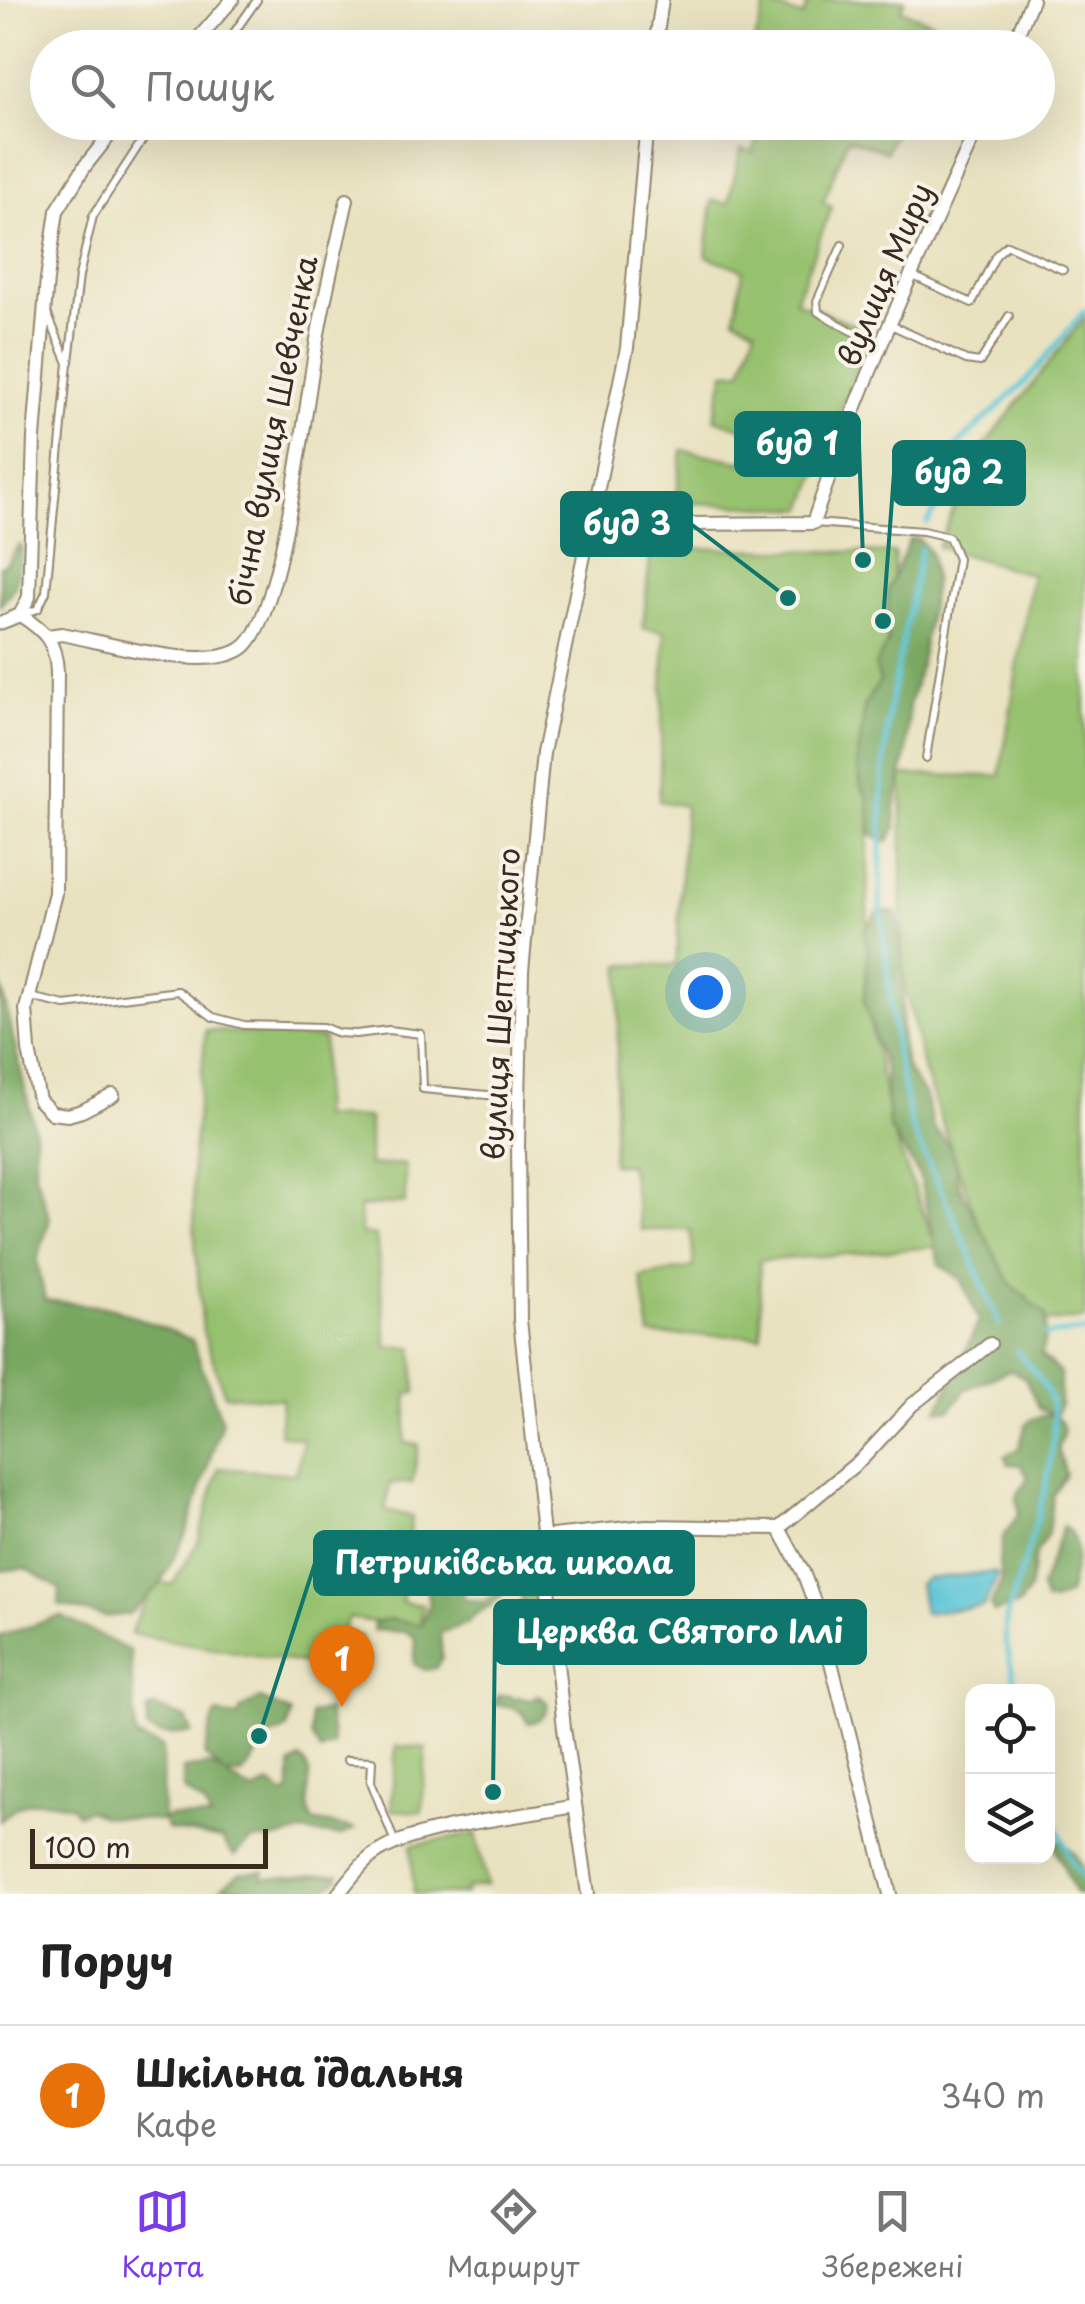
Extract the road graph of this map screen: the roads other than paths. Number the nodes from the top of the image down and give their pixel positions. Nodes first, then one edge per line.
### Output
1 (232, 0) edge
2 (257, 0) edge
3 (662, 0) edge
4 (1032, 0) edge
5 (206, 30) edge
6 (236, 30) edge
7 (657, 30) edge
8 (1020, 30) edge
9 (106, 140) edge
10 (142, 140) edge
11 (645, 140) edge
12 (972, 140) edge
13 (347, 200) dead end
14 (842, 245) dead end
15 (1063, 270) dead end
16 (911, 276) junction
17 (45, 307) junction
18 (1009, 316) dead end
19 (891, 325) junction
20 (882, 348) junction
21 (68, 363) junction
22 (593, 512) junction
23 (813, 523) junction
24 (20, 615) junction
25 (0, 624) edge
26 (48, 636) junction
27 (926, 758) dead end
28 (29, 996) junction
29 (113, 1095) dead end
30 (519, 1098) junction
31 (990, 1344) dead end
32 (780, 1528) junction
33 (543, 1537) junction
34 (347, 1760) dead end
35 (574, 1806) junction
36 (396, 1845) junction
37 (338, 1894) edge
38 (588, 1894) edge
39 (890, 1894) edge

1 - 5 street
2 - 6 lane
3 - 7 street
4 - 8 street
9 - 17 street
10 - 21 lane
11 - 22 street, вулиця Шептицького
12 - 16 street, вулиця Миру
13 - 26 street, бічна вулиця Шевченка
14 - 20 lane
15 - 16 lane
16 - 19 street, вулиця Миру
17 - 21 lane
17 - 24 street
18 - 19 lane
19 - 20 street, вулиця Миру
20 - 23 street, вулиця Миру
21 - 24 lane
22 - 23 street
22 - 30 street, вулиця Шептицького
23 - 27 lane
24 - 25 street
24 - 26 street
26 - 28 street
28 - 29 street
28 - 30 lane
30 - 33 street, вулиця Шептицького
31 - 32 street
32 - 33 street
32 - 39 street
33 - 35 street, вулиця Шептицького
34 - 36 lane
35 - 36 street
35 - 38 street, вулиця Шептицького
36 - 37 street

